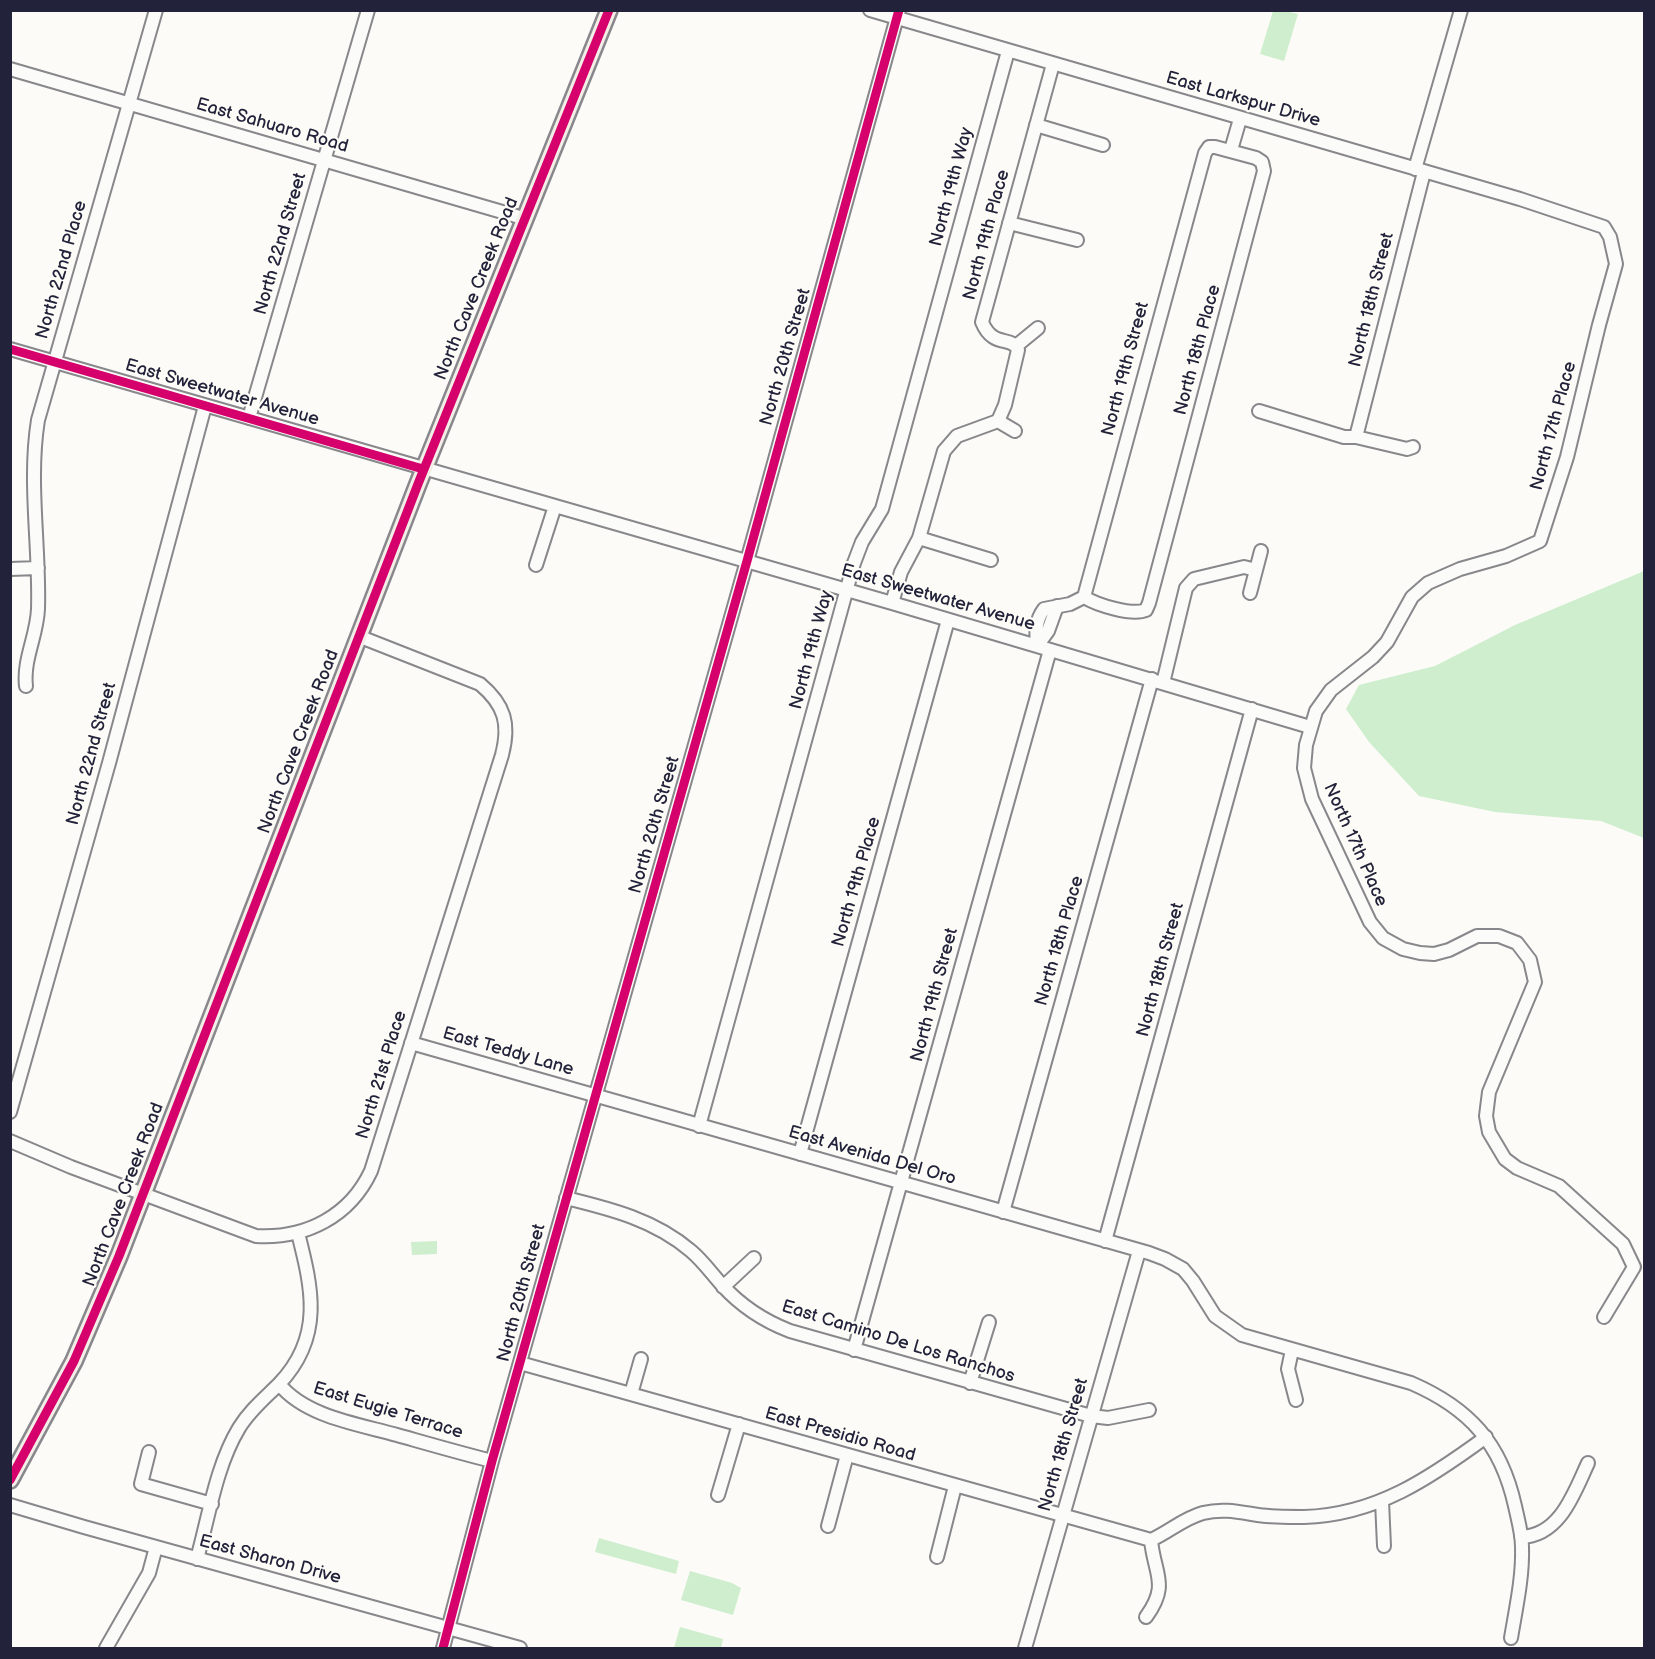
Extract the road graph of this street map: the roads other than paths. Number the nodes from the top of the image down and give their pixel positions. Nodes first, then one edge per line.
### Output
1 (156, 10) edge
2 (368, 10) edge
3 (609, 10) edge
4 (870, 10) edge
5 (1461, 10) edge
6 (898, 14) edge
7 (1008, 51) junction
8 (1053, 64) junction
9 (10, 69) edge
10 (129, 103) junction
11 (1240, 119) junction
12 (1036, 125) junction
13 (1103, 145) dead end
14 (1231, 150) junction
15 (324, 159) junction
16 (1419, 170) junction
17 (523, 218) junction
18 (1009, 223) junction
19 (1604, 227) joint
20 (1077, 240) dead end
21 (1038, 328) dead end
22 (1016, 346) junction
23 (10, 349) edge
24 (54, 361) junction
25 (205, 406) junction
26 (1259, 411) dead end
27 (249, 418) junction
28 (998, 421) junction
29 (1015, 431) dead end
30 (1356, 437) junction
31 (1413, 447) dead end
32 (423, 469) junction
33 (555, 506) junction
34 (920, 538) junction
35 (1262, 551) dead end
36 (991, 560) dead end
37 (747, 561) junction
38 (536, 565) dead end
39 (38, 568) junction
40 (10, 569) edge
41 (1256, 570) junction
42 (847, 591) junction
43 (1251, 593) dead end
44 (1084, 597) junction
45 (892, 603) junction
46 (948, 620) junction
47 (358, 636) junction
48 (1037, 646) junction
49 (1050, 650) junction
50 (1157, 681) junction
51 (26, 686) dead end
52 (1252, 709) junction
53 (1310, 727) junction
54 (411, 1043) junction
55 (596, 1095) junction
56 (10, 1112) edge
57 (699, 1125) junction
58 (10, 1141) edge
59 (800, 1154) junction
60 (901, 1183) junction
61 (142, 1193) junction
62 (566, 1198) junction
63 (1002, 1212) junction
64 (298, 1233) junction
65 (1105, 1241) junction
66 (1139, 1251) junction
67 (754, 1258) dead end
68 (723, 1287) junction
69 (1604, 1317) dead end
70 (989, 1322) dead end
71 (854, 1350) junction
72 (1292, 1350) junction
73 (641, 1359) dead end
74 (520, 1363) junction
75 (970, 1383) junction
76 (279, 1384) junction
77 (630, 1394) junction
78 (1296, 1400) dead end
79 (1149, 1410) dead end
80 (1091, 1416) junction
81 (739, 1424) junction
82 (1486, 1437) junction
83 (149, 1452) dead end
84 (847, 1455) junction
85 (492, 1461) junction
86 (1588, 1463) dead end
87 (10, 1480) edge
88 (956, 1486) junction
89 (718, 1495) dead end
90 (1382, 1501) junction
91 (212, 1504) junction
92 (10, 1505) edge
93 (1063, 1516) junction
94 (828, 1526) dead end
95 (1521, 1537) junction
96 (1151, 1540) junction
97 (1384, 1546) dead end
98 (156, 1547) junction
99 (937, 1557) dead end
100 (197, 1559) junction
101 (1146, 1617) dead end
102 (448, 1628) junction
103 (1511, 1638) dead end
104 (105, 1648) edge
105 (442, 1648) edge
106 (520, 1648) edge
107 (1025, 1648) edge

1 - 10 street, North 22nd Place
2 - 15 street, North 22nd Street
3 - 17 main road, North Cave Creek Road
4 - 6 street, East Larkspur Drive
5 - 16 street, North 18th Street
6 - 7 street, East Larkspur Drive
6 - 37 street, North 20th Street
7 - 8 street, East Larkspur Drive
7 - 42 street, North 19th Way
8 - 11 street, East Larkspur Drive
8 - 12 street, North 19th Place
9 - 10 street, East Sahuaro Road
10 - 15 street, East Sahuaro Road
10 - 24 street, North 22nd Place
11 - 14 street
11 - 16 street, East Larkspur Drive
12 - 13 street
12 - 18 street, North 19th Place
14 - 44 street, North 19th Street
14 - 44 street, North 18th Place
15 - 17 street, East Sahuaro Road
15 - 27 street, North 22nd Street
16 - 19 street, East Larkspur Drive
16 - 30 street, North 18th Street
17 - 32 main road, North Cave Creek Road
18 - 20 street
18 - 22 street, North 19th Place
19 - 53 street, North 17th Place
21 - 22 street
22 - 28 street
23 - 24 street, East Sweetwater Avenue
24 - 25 street, East Sweetwater Avenue
24 - 39 street, North 22nd Place
25 - 27 street, East Sweetwater Avenue
25 - 56 street, North 22nd Street
26 - 30 street
27 - 32 street, East Sweetwater Avenue
28 - 29 street
28 - 34 street
30 - 31 street
32 - 33 street, East Sweetwater Avenue
32 - 47 main road, North Cave Creek Road
33 - 37 street, East Sweetwater Avenue
33 - 38 street
34 - 36 street
34 - 45 street
35 - 41 street
37 - 42 street, East Sweetwater Avenue
37 - 55 street, North 20th Street
39 - 40 street
39 - 51 street, North 22nd Place
41 - 43 street
41 - 50 street, North 18th Place
42 - 45 street, East Sweetwater Avenue
42 - 57 street, North 19th Way
44 - 48 street
45 - 46 street, East Sweetwater Avenue
46 - 48 street, East Sweetwater Avenue
46 - 59 street, North 19th Place
47 - 54 street, North 21st Place
47 - 61 main road, North Cave Creek Road
48 - 49 street, East Sweetwater Avenue
49 - 50 street, East Sweetwater Avenue
49 - 60 street, North 19th Street
50 - 52 street, East Sweetwater Avenue
50 - 63 street, North 18th Place
52 - 53 street, East Sweetwater Avenue
52 - 65 street, North 18th Street
53 - 69 street, North 17th Place
54 - 55 street, East Teddy Lane
54 - 64 street, North 21st Place
55 - 57 street, East Avenida Del Oro
55 - 62 street, North 20th Street
57 - 59 street, East Avenida Del Oro
58 - 61 street
59 - 60 street, East Avenida Del Oro
60 - 63 street, East Avenida Del Oro
60 - 71 street, North 19th Street
61 - 64 street
61 - 87 main road, North Cave Creek Road
62 - 68 street, East Camino De Los Ranchos
62 - 74 street, North 20th Street
63 - 65 street, East Avenida Del Oro
64 - 76 street
65 - 66 street, East Avenida Del Oro
66 - 72 street, East Avenida Del Oro
66 - 80 street, North 18th Street
67 - 68 street
68 - 71 street, East Camino De Los Ranchos
70 - 75 street
71 - 75 street, East Camino De Los Ranchos
72 - 78 street
72 - 82 street, East Avenida Del Oro
73 - 77 street
74 - 77 street, East Presidio Road
74 - 85 street, North 20th Street
75 - 80 street, East Camino De Los Ranchos
76 - 85 street, East Eugie Terrace
76 - 91 street
77 - 81 street, East Presidio Road
79 - 80 street, East Camino De Los Ranchos
80 - 93 street, North 18th Street
81 - 84 street, East Presidio Road
81 - 89 street
82 - 90 street
82 - 95 street, East Avenida Del Oro
83 - 91 street
84 - 88 street, East Presidio Road
84 - 94 street
85 - 102 street, North 20th Street
86 - 95 street
88 - 93 street, East Presidio Road
88 - 99 street
90 - 96 street
90 - 97 street
91 - 100 street
92 - 98 street, East Sharon Drive
93 - 96 street, East Presidio Road
93 - 107 street, North 18th Street
95 - 103 street, East Avenida Del Oro
96 - 101 street
98 - 100 street, East Sharon Drive
98 - 104 street
100 - 102 street, East Sharon Drive
102 - 105 street, North 20th Street
102 - 106 street, East Sharon Drive

